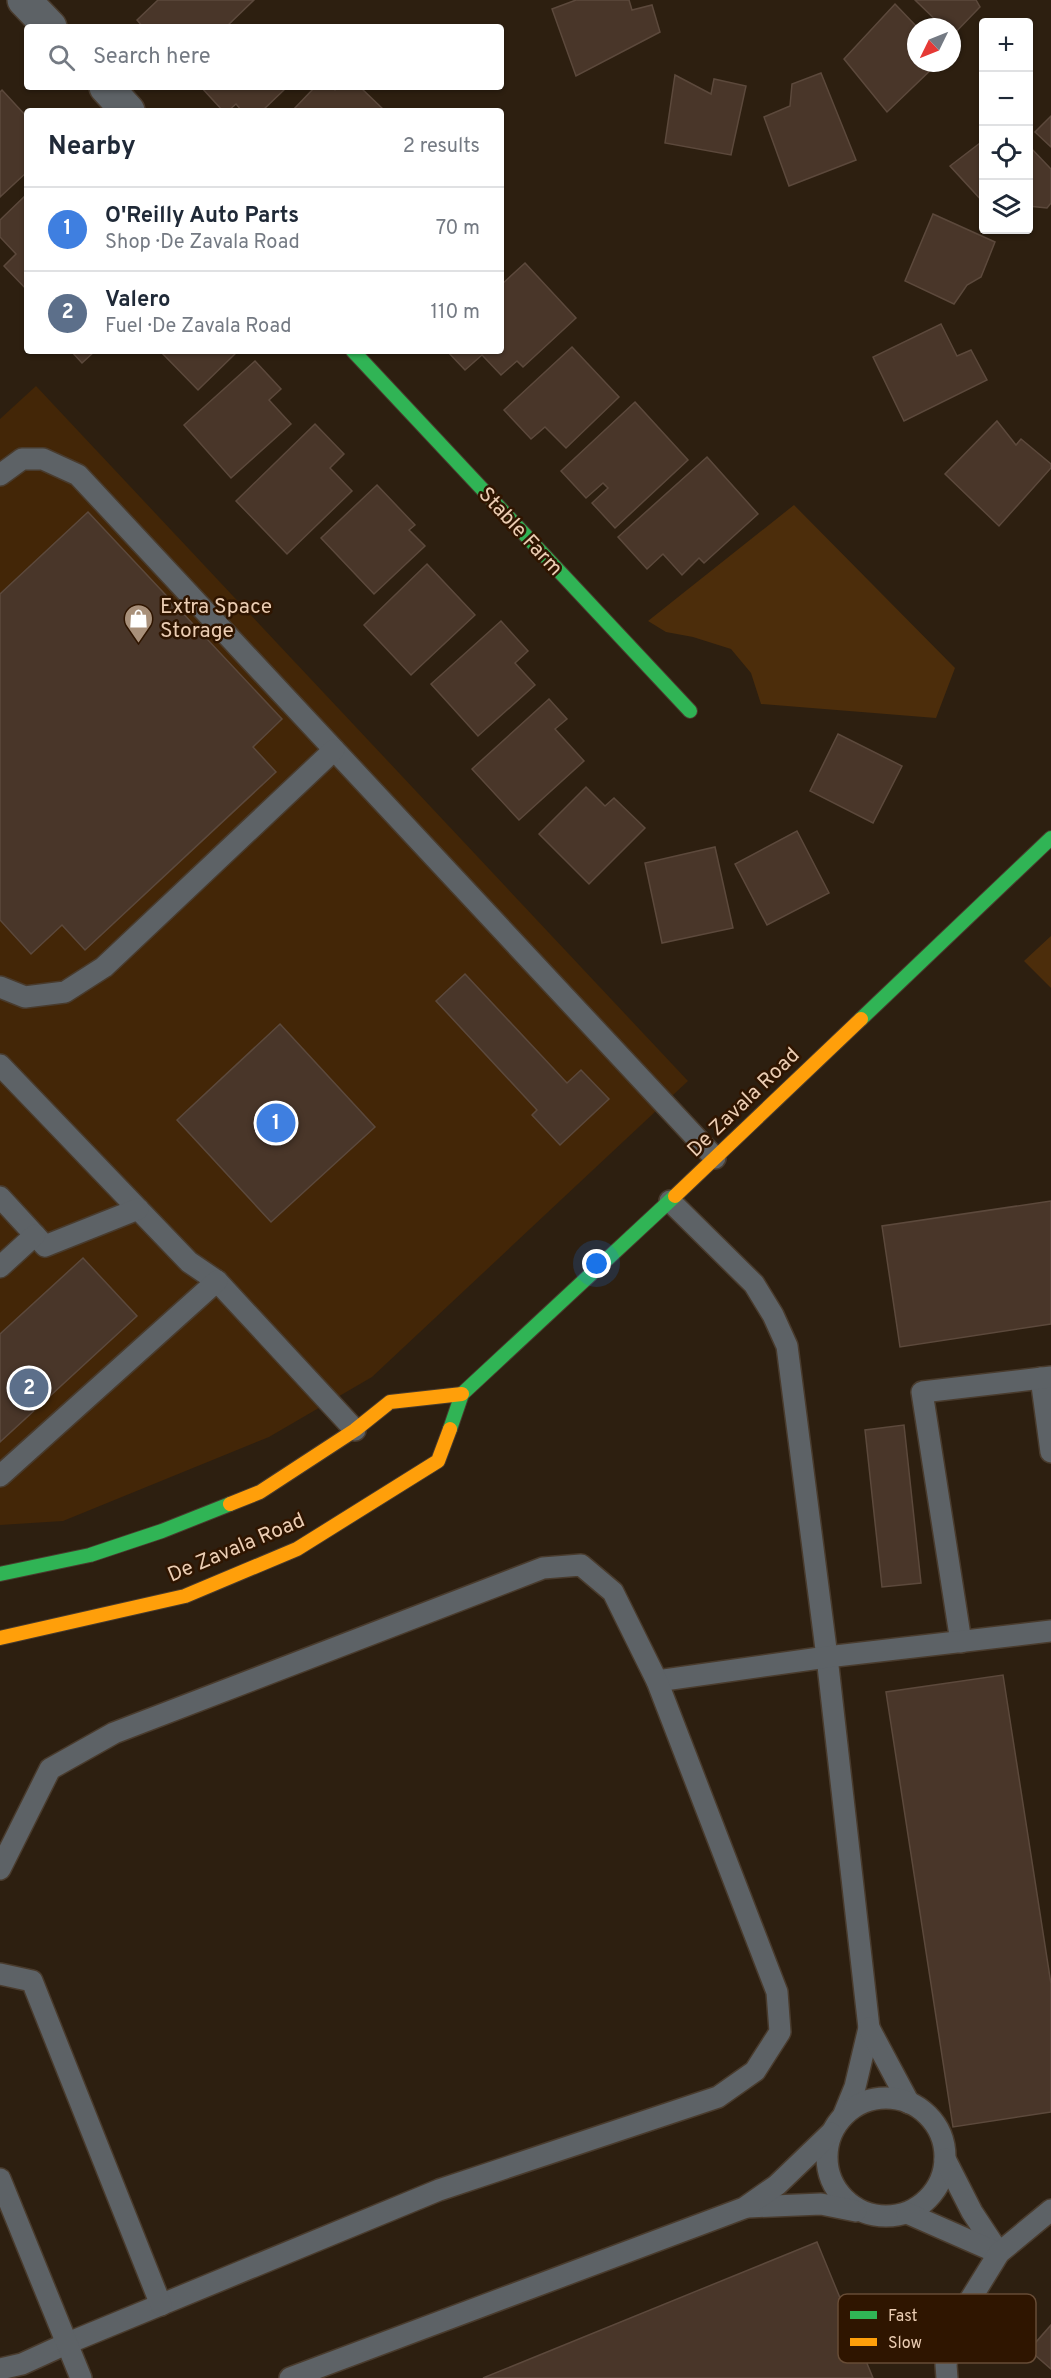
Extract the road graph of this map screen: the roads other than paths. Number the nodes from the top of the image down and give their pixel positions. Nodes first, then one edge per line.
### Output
1 (24, 0) edge
2 (47, 24) edge
3 (109, 90) edge
4 (125, 108) edge
5 (356, 354) edge
6 (0, 475) edge
7 (690, 711) dead end
8 (334, 750) junction
9 (1051, 838) edge
10 (0, 987) edge
11 (0, 1065) edge
12 (715, 1158) junction
13 (0, 1197) edge
14 (670, 1201) junction
15 (138, 1209) junction
16 (35, 1235) junction
17 (0, 1266) edge
18 (217, 1281) junction
19 (1046, 1377) edge
20 (462, 1394) junction
21 (355, 1430) junction
22 (1051, 1452) edge
23 (0, 1476) edge
24 (0, 1574) edge
25 (1051, 1631) edge
26 (3, 1641) edge
27 (961, 1642) junction
28 (827, 1657) junction
29 (657, 1681) junction
30 (0, 1869) edge
31 (0, 1974) edge
32 (870, 2028) junction
33 (909, 2103) junction
34 (844, 2114) junction
35 (831, 2133) junction
36 (945, 2159) junction
37 (0, 2179) edge
38 (744, 2208) junction
39 (1051, 2210) edge
40 (862, 2212) junction
41 (907, 2213) junction
42 (999, 2253) junction
43 (974, 2294) edge
44 (161, 2305) junction
45 (68, 2343) junction
46 (946, 2363) edge
47 (0, 2369) edge
48 (81, 2378) edge
49 (290, 2378) edge
50 (947, 2378) edge

1 - 2 street
3 - 4 street
5 - 7 main road, Stable Farm
6 - 8 lane
8 - 10 lane
8 - 12 lane
9 - 12 main road, De Zavala Road
11 - 15 lane
12 - 14 main road, De Zavala Road
13 - 16 lane
14 - 20 main road, De Zavala Road
14 - 28 lane
15 - 16 lane
15 - 18 lane
16 - 17 lane
18 - 21 lane
18 - 23 lane
19 - 22 lane
19 - 27 lane
20 - 21 main road, De Zavala Road
20 - 26 main road, De Zavala Road
21 - 24 main road, De Zavala Road
25 - 27 lane
27 - 28 lane
28 - 29 lane
28 - 32 lane
29 - 30 lane
29 - 44 lane
31 - 44 lane
32 - 33 lane
32 - 34 lane
33 - 34 lane
33 - 36 lane
34 - 35 lane
35 - 38 lane
35 - 40 lane
36 - 41 lane
36 - 42 lane
37 - 45 lane
38 - 40 lane
38 - 49 lane
39 - 42 lane
40 - 41 lane
41 - 42 lane
42 - 43 lane
44 - 45 lane
45 - 47 lane
45 - 48 lane
46 - 50 lane

